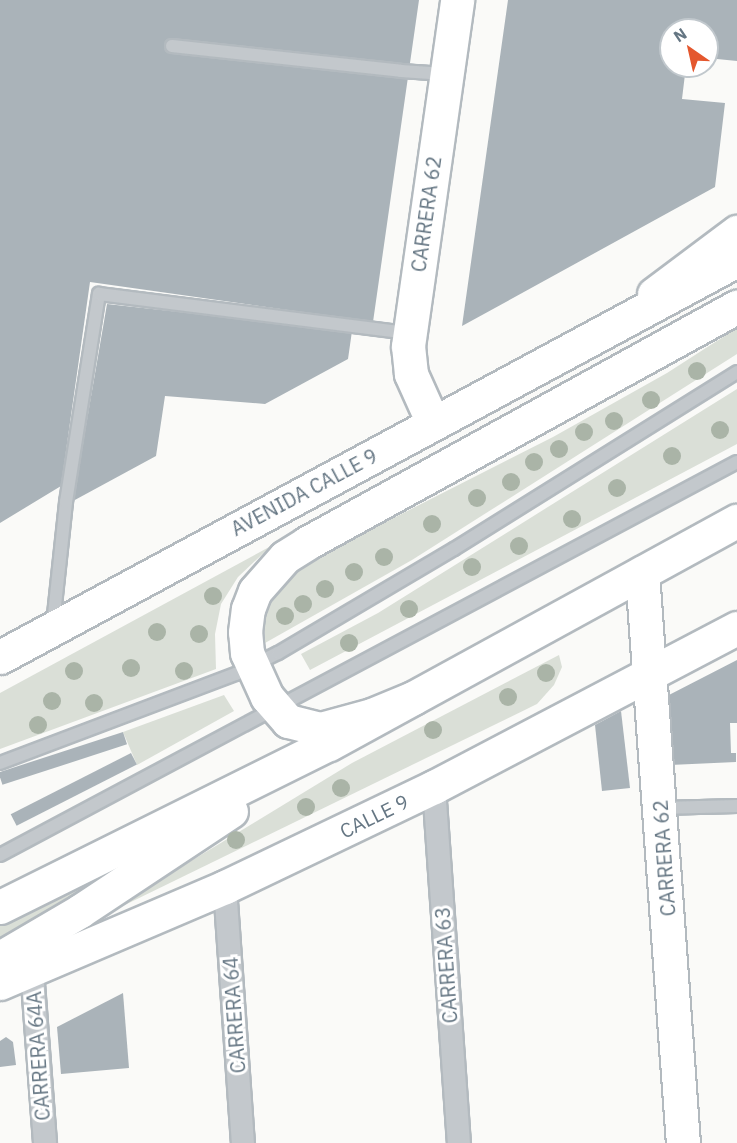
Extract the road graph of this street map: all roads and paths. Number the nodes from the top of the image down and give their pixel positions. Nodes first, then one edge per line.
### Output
1 (457, 0) edge
2 (172, 46) dead end
3 (446, 74) junction
4 (737, 232) edge
5 (737, 260) edge
6 (737, 307) edge
7 (608, 329) junction
8 (409, 333) junction
9 (737, 372) edge
10 (433, 423) junction
11 (737, 462) edge
12 (737, 521) edge
13 (642, 573) junction
14 (52, 628) junction
15 (737, 628) edge
16 (0, 657) edge
17 (252, 667) junction
18 (651, 673) junction
19 (413, 698) junction
20 (275, 709) junction
21 (328, 744) junction
22 (0, 764) edge
23 (434, 787) junction
24 (737, 806) edge
25 (660, 808) junction
26 (0, 855) edge
27 (225, 887) junction
28 (0, 907) edge
29 (0, 958) edge
30 (32, 970) junction
31 (0, 983) edge
32 (45, 1143) edge
33 (243, 1143) edge
34 (459, 1143) edge
35 (683, 1143) edge

1 - 3 main road, CARRERA 62
2 - 3 lane
3 - 8 main road, CARRERA 62
4 - 7 main road, AVENIDA CALLE 9
5 - 7 main road, AVENIDA CALLE 9
6 - 17 main road
7 - 10 main road, AVENIDA CALLE 9
8 - 10 main road, CARRERA 62
8 - 14 lane
9 - 17 lane
10 - 14 main road, AVENIDA CALLE 9
11 - 20 lane
12 - 13 main road
13 - 18 main road, CARRERA 62
13 - 19 main road
14 - 16 main road, AVENIDA CALLE 9
15 - 18 main road, CALLE 9
17 - 20 main road
17 - 22 lane
18 - 23 main road, CALLE 9
18 - 25 main road, CARRERA 62
19 - 20 main road
19 - 21 main road
20 - 26 lane
21 - 28 main road
21 - 29 main road
23 - 27 main road, CALLE 9
23 - 34 street, CARRERA 63
24 - 25 lane
25 - 35 main road, CARRERA 62
27 - 30 main road, CALLE 9
27 - 33 street, CARRERA 64
30 - 31 main road, CALLE 9
30 - 32 street, CARRERA 64A

